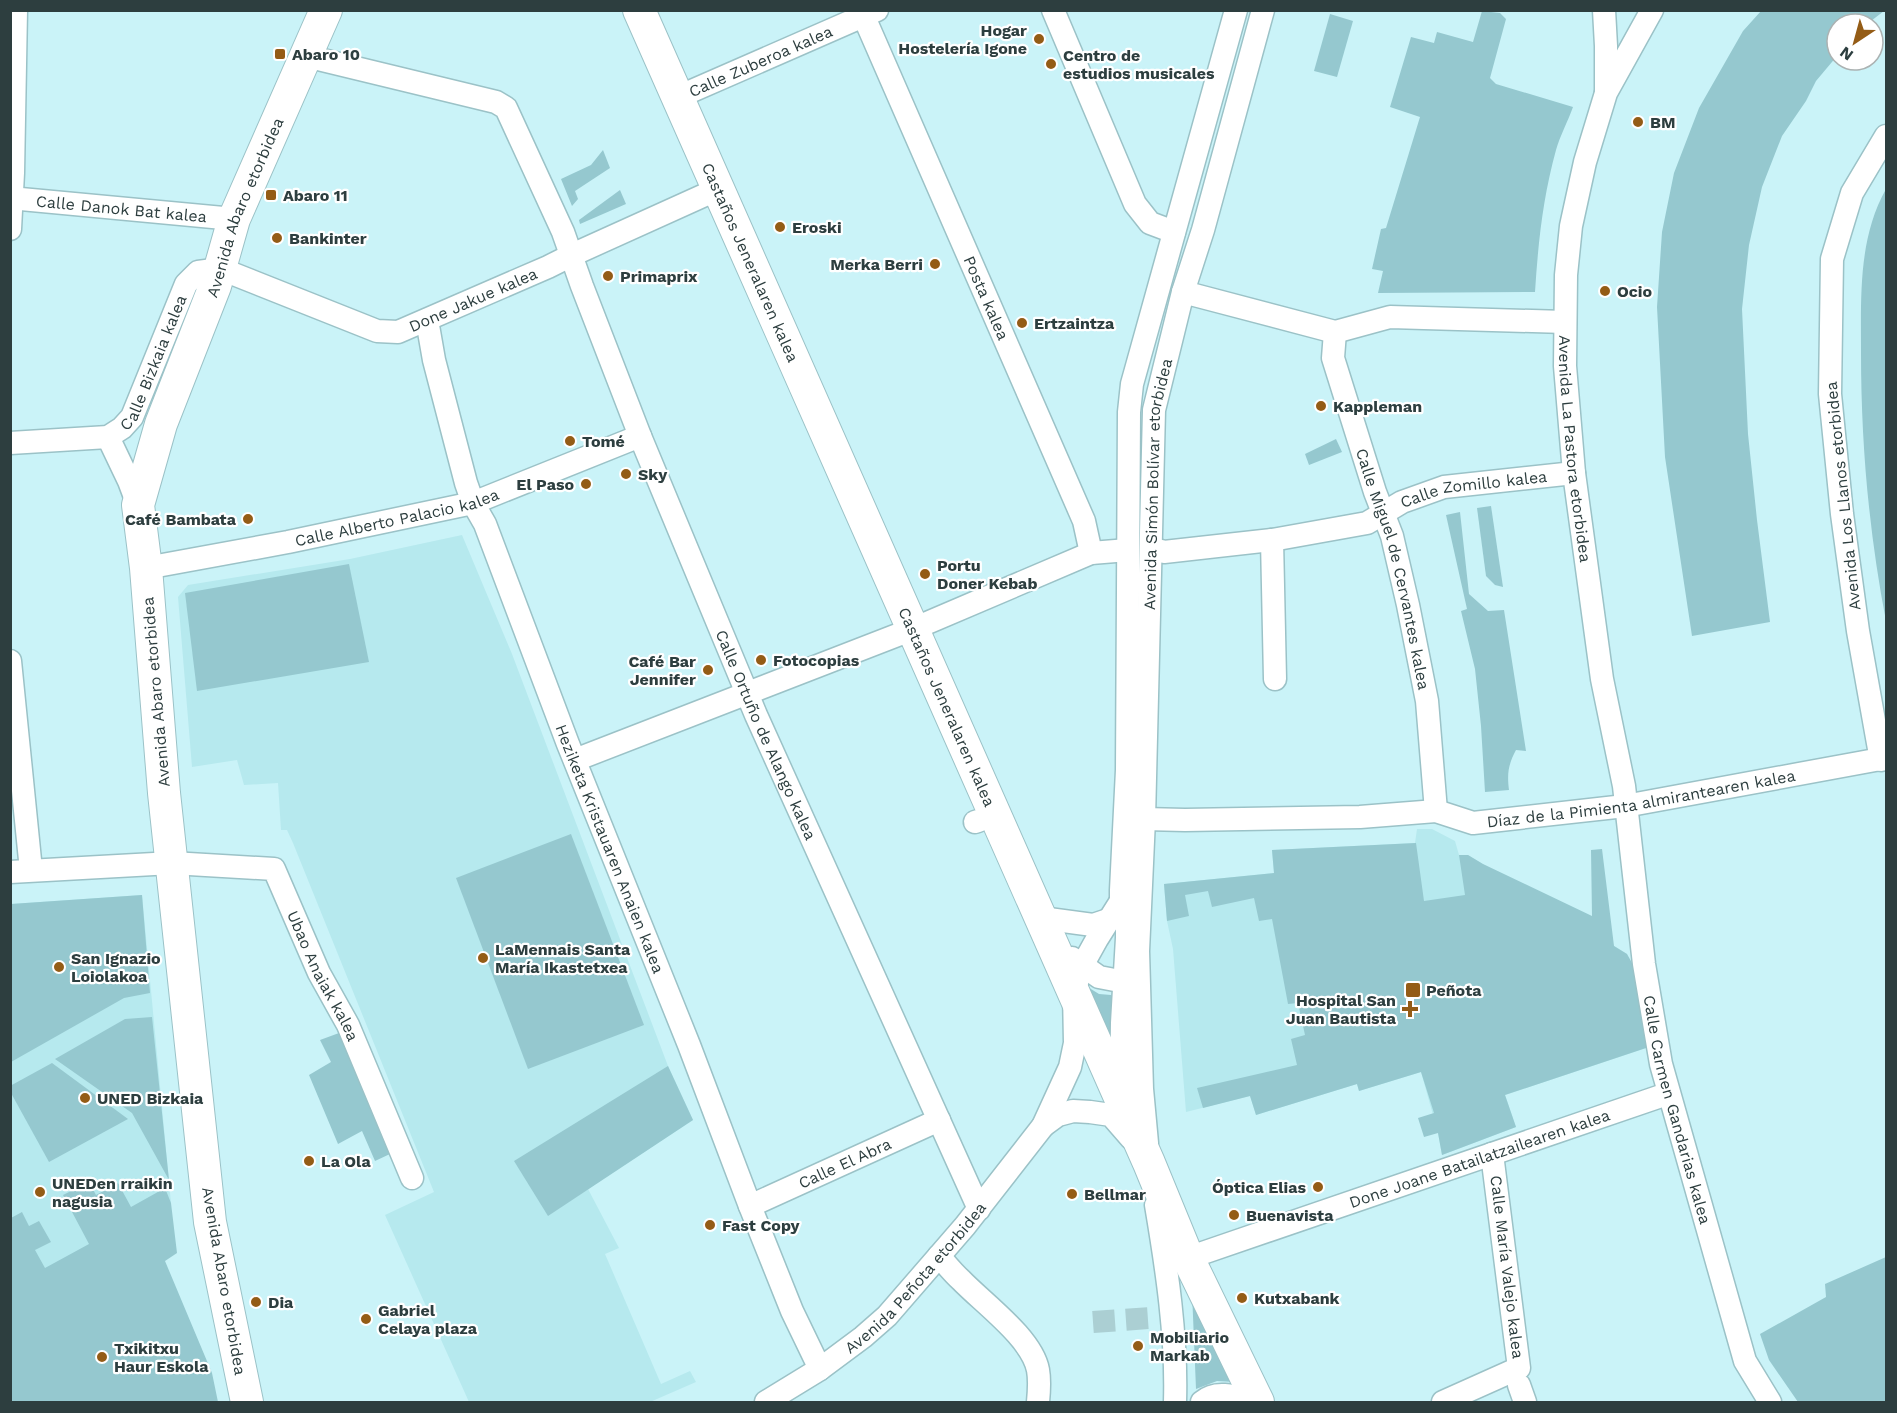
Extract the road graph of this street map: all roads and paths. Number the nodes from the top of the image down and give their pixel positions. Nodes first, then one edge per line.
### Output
1 (16, 10) edge
2 (326, 10) edge
3 (639, 10) edge
4 (1053, 10) edge
5 (1236, 10) edge
6 (1263, 10) edge
7 (1604, 10) edge
8 (1652, 10) edge
9 (867, 12) edge
10 (306, 56) junction
11 (13, 79) edge
12 (1606, 93) junction
13 (678, 97) junction
14 (1887, 136) edge
15 (718, 189) junction
16 (11, 198) edge
17 (234, 219) junction
18 (10, 229) edge
19 (1174, 232) junction
20 (572, 255) junction
21 (221, 269) junction
22 (1183, 292) junction
23 (427, 320) junction
24 (1565, 322) junction
25 (1335, 332) junction
26 (640, 436) junction
27 (108, 437) junction
28 (10, 443) edge
29 (1574, 473) junction
30 (473, 502) junction
31 (138, 505) junction
32 (1383, 512) junction
33 (1272, 540) junction
34 (1151, 548) junction
35 (1128, 550) junction
36 (1091, 553) junction
37 (146, 568) junction
38 (913, 629) junction
39 (10, 661) edge
40 (1275, 679) dead end
41 (748, 694) junction
42 (1884, 759) edge
43 (575, 760) junction
44 (1625, 806) junction
45 (1436, 811) junction
46 (1144, 819) junction
47 (172, 863) junction
48 (21, 871) edge
49 (1121, 901) junction
50 (1108, 920) junction
51 (1046, 930) junction
52 (1131, 977) junction
53 (1078, 979) junction
54 (1667, 1094) junction
55 (1121, 1098) junction
56 (939, 1120) junction
57 (1043, 1126) junction
58 (1492, 1154) junction
59 (1149, 1163) junction
60 (412, 1178) dead end
61 (750, 1206) junction
62 (979, 1209) junction
63 (939, 1256) junction
64 (1188, 1258) junction
65 (820, 1370) junction
66 (247, 1402) edge
67 (766, 1402) edge
68 (1038, 1402) edge
69 (1175, 1402) edge
70 (1202, 1402) edge
71 (1256, 1402) edge
72 (1443, 1402) edge
73 (1770, 1402) edge

1 - 11 street
2 - 10 street, Avenida Abaro etorbidea
3 - 13 street, Castaños Jeneralaren kalea
4 - 19 street
5 - 19 street, Avenida Simón Bolívar etorbidea
6 - 22 street, Avenida Simón Bolívar etorbidea
7 - 12 street, Avenida La Pastora etorbidea
8 - 12 street, Avenida La Pastora etorbidea
9 - 13 street, Calle Zuberoa kalea
9 - 36 street, Posta kalea
10 - 17 street, Avenida Abaro etorbidea
10 - 20 street, Calle Ortuño de Alango kalea
11 - 16 street
12 - 24 street, Avenida La Pastora etorbidea
13 - 15 street, Castaños Jeneralaren kalea
14 - 42 street, Avenida Los Llanos etorbidea
15 - 20 street, Done Jakue kalea
15 - 38 street, Castaños Jeneralaren kalea
16 - 17 street, Calle Danok Bat kalea
16 - 18 street
17 - 21 street, Avenida Abaro etorbidea
19 - 35 street, Avenida Simón Bolívar etorbidea
20 - 23 street, Done Jakue kalea
20 - 26 street, Calle Ortuño de Alango kalea
21 - 23 street, Done Jakue kalea
21 - 27 street, Calle Bizkaia kalea
21 - 31 street, Avenida Abaro etorbidea
22 - 25 street
22 - 34 street, Avenida Simón Bolívar etorbidea
23 - 30 street, Heziketa Kristauaren Anaien kalea
24 - 25 street
24 - 29 street, Avenida La Pastora etorbidea
25 - 32 street, Calle Miguel de Cervantes kalea
26 - 30 street, Calle Alberto Palacio kalea
26 - 41 street, Calle Ortuño de Alango kalea
27 - 28 street, Calle Bizkaia kalea
27 - 31 street, Calle Bizkaia kalea
29 - 32 street, Calle Zomillo kalea
29 - 44 street, Avenida La Pastora etorbidea
30 - 37 street, Calle Alberto Palacio kalea
30 - 43 street, Heziketa Kristauaren Anaien kalea
31 - 37 street, Avenida Abaro etorbidea
32 - 33 street, Calle Zomillo kalea
32 - 45 street, Calle Miguel de Cervantes kalea
33 - 34 street, Calle Zomillo kalea
33 - 40 street
34 - 46 street, Avenida Simón Bolívar etorbidea
35 - 36 street
35 - 49 street, Avenida Simón Bolívar etorbidea
36 - 38 street
37 - 47 street, Avenida Abaro etorbidea
38 - 41 street
38 - 51 street, Castaños Jeneralaren kalea
39 - 48 street
41 - 43 street
41 - 56 street, Calle Ortuño de Alango kalea
42 - 44 street, Díaz de la Pimienta almirantearen kalea
43 - 61 street, Heziketa Kristauaren Anaien kalea
44 - 45 street, Díaz de la Pimienta almirantearen kalea
44 - 54 street, Calle Carmen Gandarias kalea
45 - 46 street, Díaz de la Pimienta almirantearen kalea
46 - 52 street, Avenida Simón Bolívar etorbidea
47 - 48 street
47 - 60 street, Ubao Anaiak kalea
47 - 66 street, Avenida Abaro etorbidea
49 - 50 street
49 - 52 street, Avenida Simón Bolívar etorbidea
50 - 51 street
50 - 53 street
51 - 53 street, Castaños Jeneralaren kalea
52 - 53 street
52 - 55 street, Avenida Simón Bolívar etorbidea
52 - 59 street, Avenida Simón Bolívar etorbidea
53 - 55 street, Castaños Jeneralaren kalea
53 - 57 street, Avenida Peñota etorbidea
54 - 58 street, Done Joane Batailatzailearen kalea
54 - 73 street, Calle Carmen Gandarias kalea
55 - 59 street, Castaños Jeneralaren kalea
56 - 61 street, Calle El Abra
56 - 62 street, Calle Ortuño de Alango kalea
57 - 59 street, Avenida Peñota etorbidea
57 - 62 street, Avenida Peñota etorbidea
58 - 64 street, Done Joane Batailatzailearen kalea
58 - 72 street, Calle María Valejo kalea
59 - 64 street, Castaños Jeneralaren kalea
59 - 69 street, Avenida Simón Bolívar etorbidea
61 - 65 street, Heziketa Kristauaren Anaien kalea
62 - 63 street, Avenida Peñota etorbidea
63 - 65 street, Avenida Peñota etorbidea
63 - 68 street
64 - 71 street, Castaños Jeneralaren kalea
65 - 67 street, Avenida Peñota etorbidea
70 - 71 street

